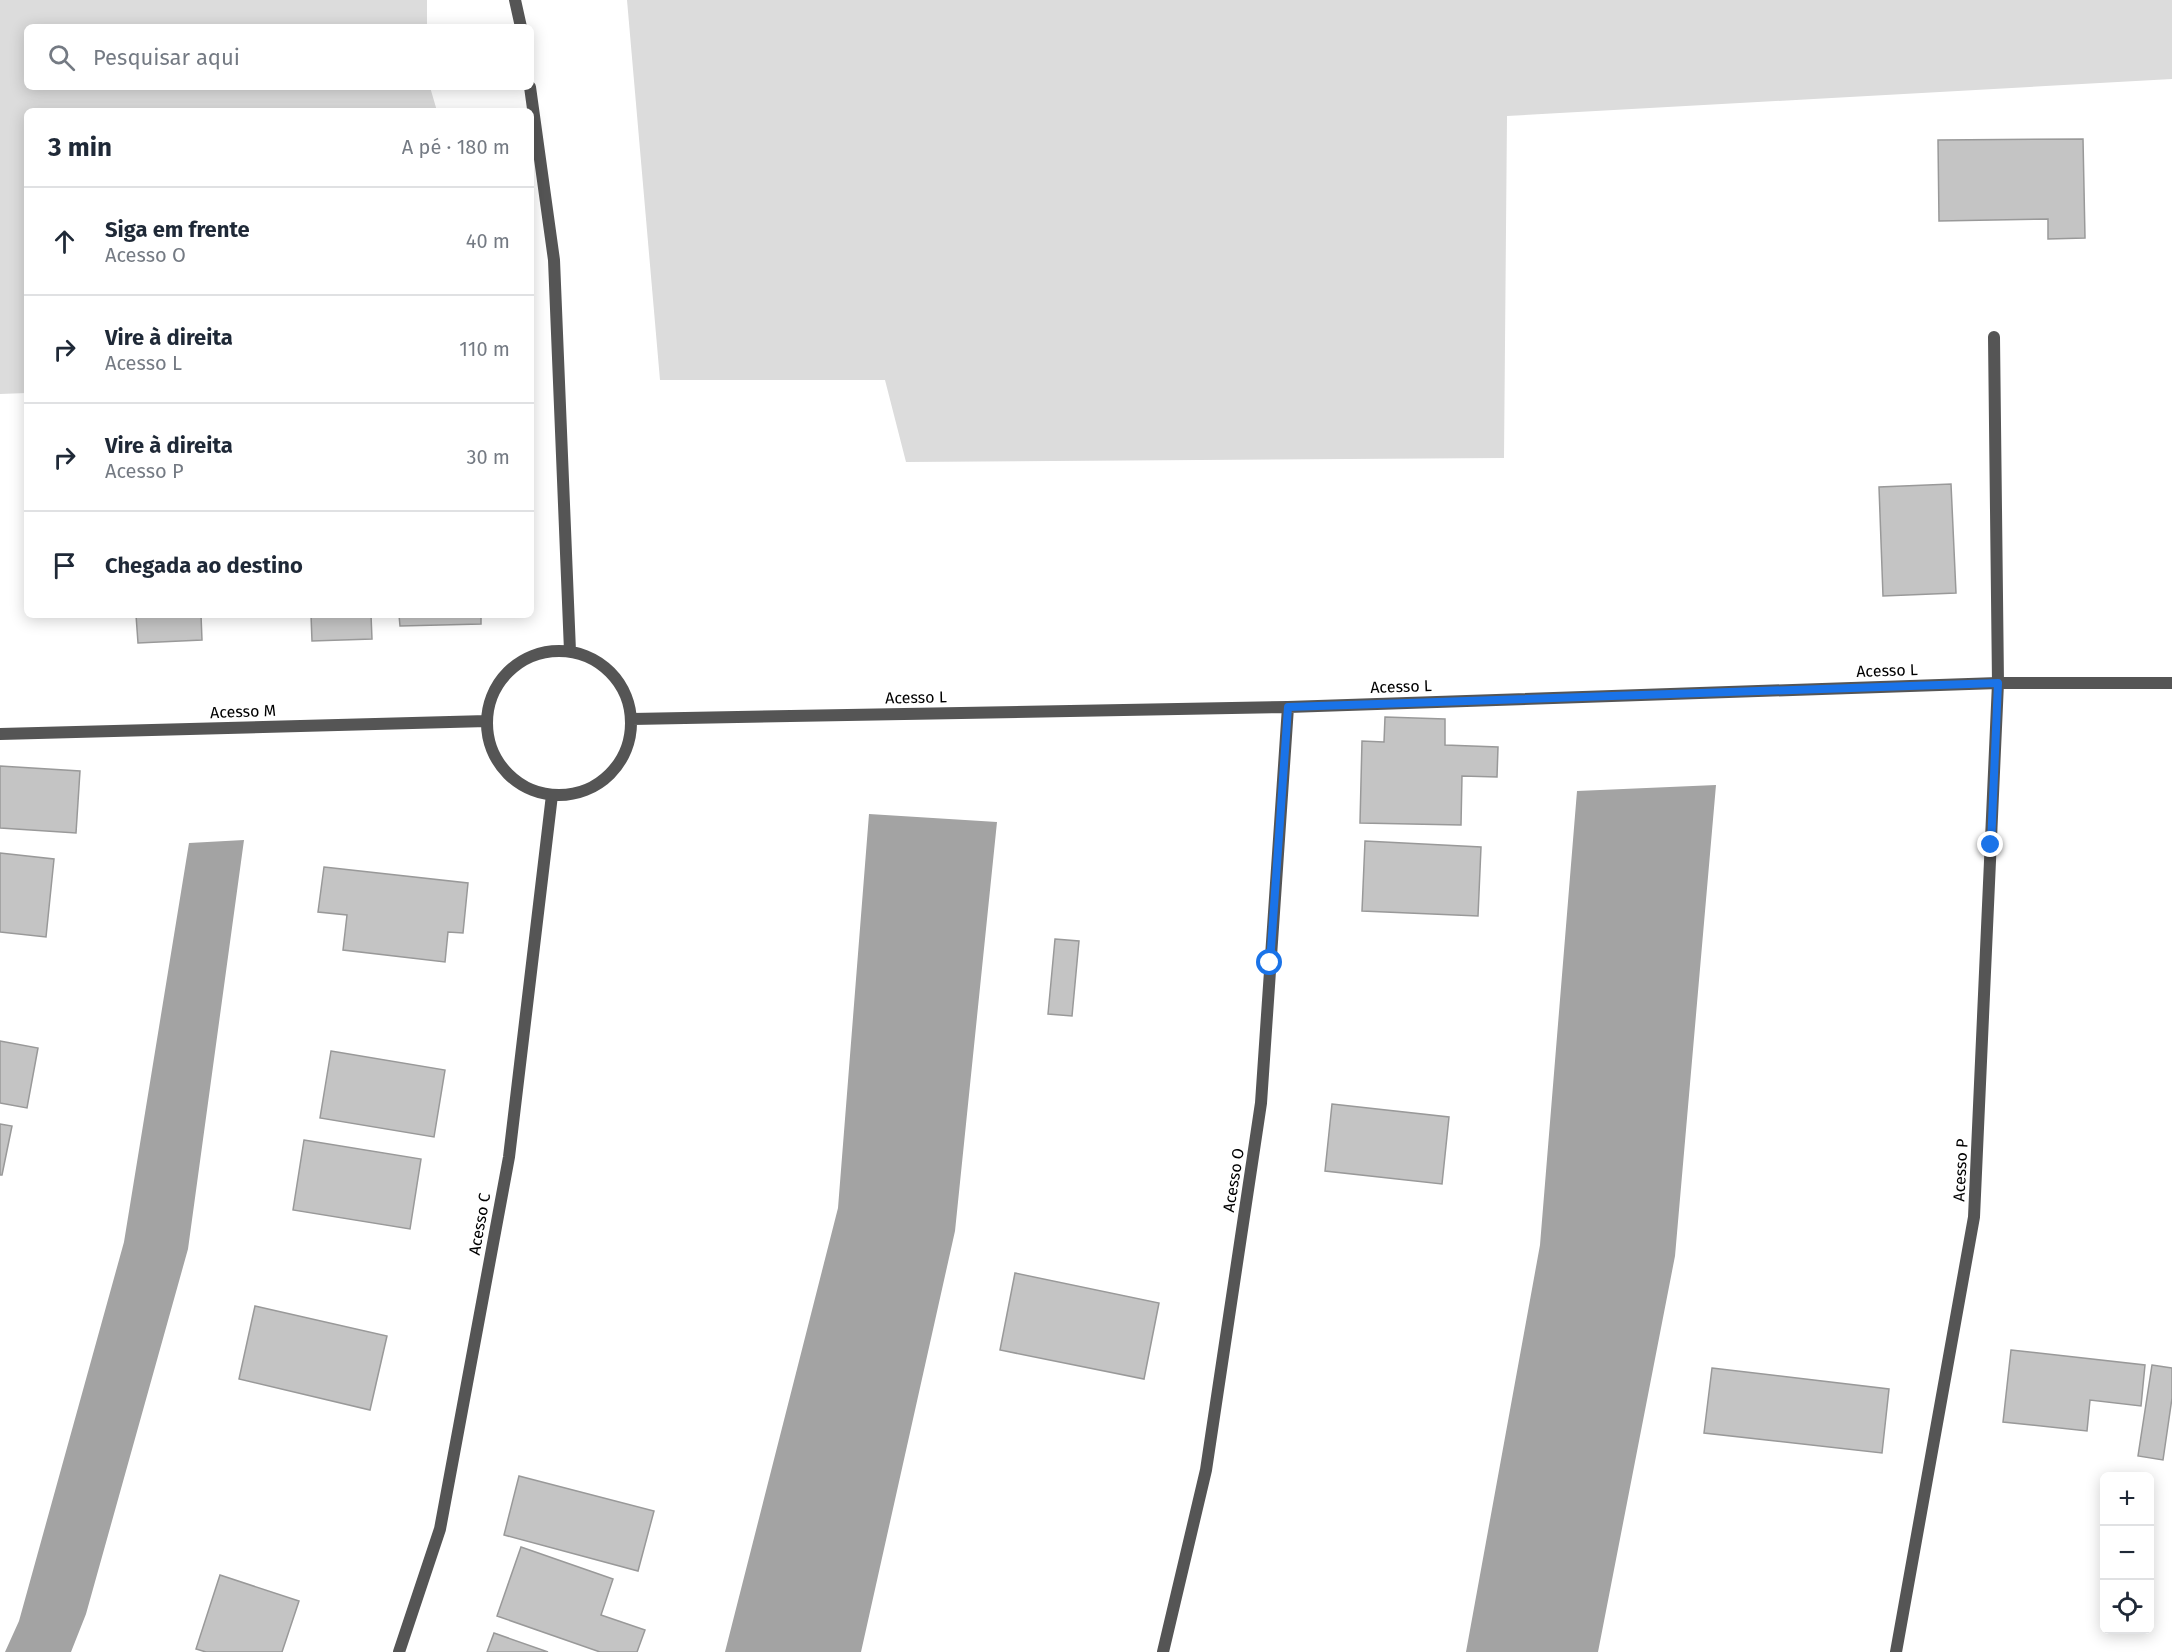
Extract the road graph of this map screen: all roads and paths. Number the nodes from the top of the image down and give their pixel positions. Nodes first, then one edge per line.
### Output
1 (515, 0) edge
2 (520, 24) edge
3 (530, 90) edge
4 (533, 108) edge
5 (534, 116) edge
6 (1994, 337) dead end
7 (570, 651) junction
8 (1998, 683) junction
9 (2172, 683) edge
10 (1288, 707) junction
11 (632, 719) junction
12 (487, 721) junction
13 (0, 734) edge
14 (552, 795) junction
15 (399, 1652) edge
16 (1163, 1652) edge
17 (1896, 1652) edge

1 - 2 street
3 - 4 street
5 - 7 street
6 - 8 street, Acesso P
7 - 11 street
7 - 12 street
8 - 9 street, Acesso L
8 - 10 street, Acesso L
8 - 17 street, Acesso P
10 - 11 street, Acesso L
10 - 16 street, Acesso O
11 - 14 street
12 - 13 street, Acesso M
12 - 14 street
14 - 15 street, Acesso C

